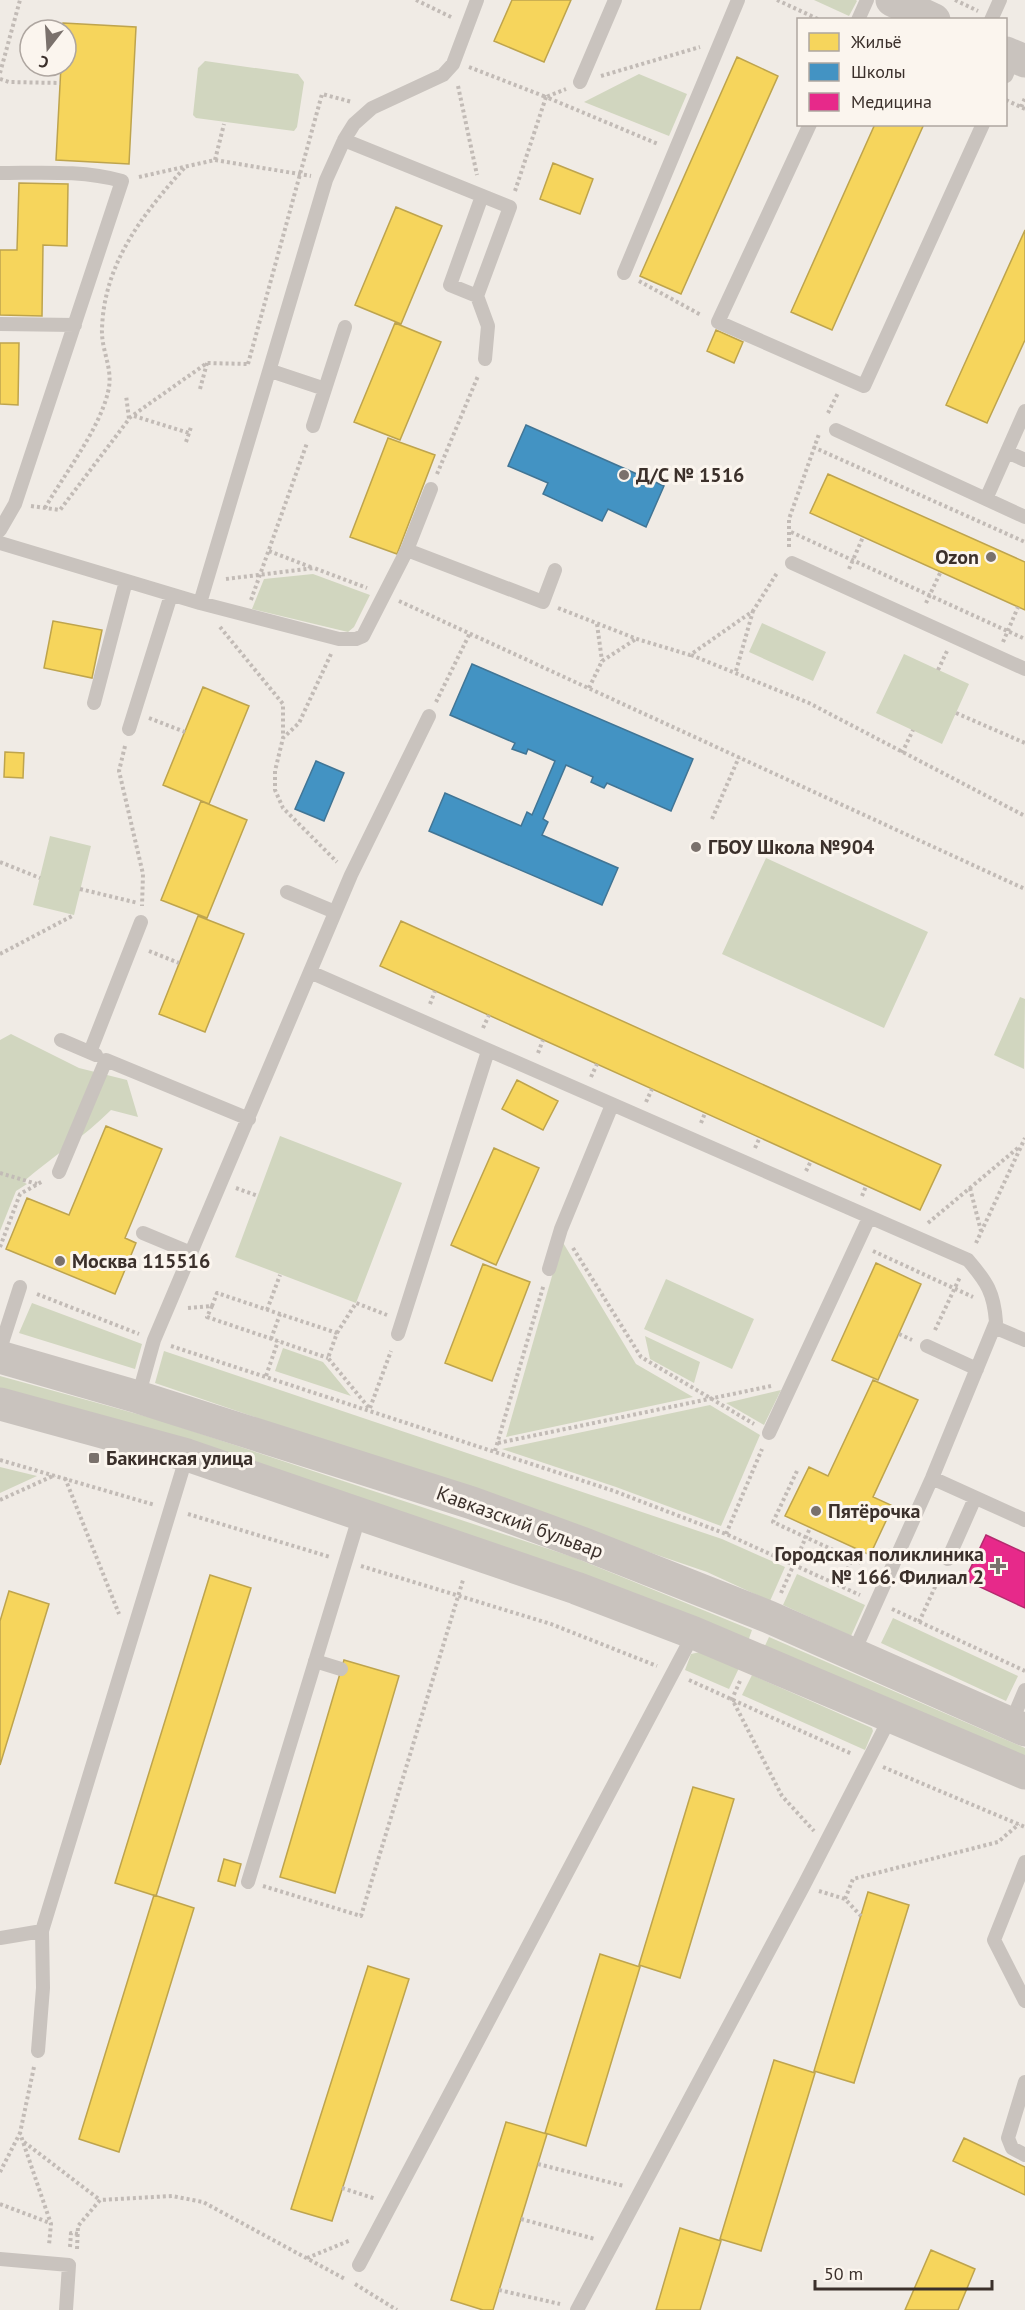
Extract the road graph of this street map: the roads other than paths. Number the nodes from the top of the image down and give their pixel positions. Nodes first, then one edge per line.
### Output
1 (477, 0) edge
2 (615, 0) edge
3 (738, 0) edge
4 (867, 0) edge
5 (892, 0) edge
6 (1000, 0) edge
7 (859, 18) edge
8 (930, 18) edge
9 (992, 18) edge
10 (580, 82) road end
11 (809, 126) edge
12 (982, 126) edge
13 (344, 140) junction
14 (0, 173) edge
15 (482, 196) junction
16 (494, 250) junction
17 (508, 255) dead end
18 (624, 273) road end
19 (477, 296) junction
20 (0, 324) edge
21 (75, 325) junction
22 (345, 327) dead end
23 (485, 359) road end
24 (271, 371) junction
25 (325, 389) junction
26 (1025, 411) edge
27 (313, 426) road end
28 (837, 430) dead end
29 (1007, 452) junction
30 (1025, 460) edge
31 (431, 489) road end
32 (986, 499) junction
33 (1025, 517) edge
34 (0, 530) edge
35 (0, 543) edge
36 (407, 550) junction
37 (787, 560) road end
38 (555, 570) dead end
39 (126, 581) junction
40 (171, 595) junction
41 (200, 603) junction
42 (1025, 669) edge
43 (94, 703) dead end
44 (429, 716) road end
45 (129, 729) road end
46 (287, 892) dead end
47 (335, 912) junction
48 (141, 922) road end
49 (310, 972) junction
50 (61, 1040) dead end
51 (489, 1051) junction
52 (90, 1052) junction
53 (106, 1060) junction
54 (612, 1105) junction
55 (249, 1119) junction
56 (59, 1172) road end
57 (869, 1218) junction
58 (143, 1233) dead end
59 (191, 1253) junction
60 (549, 1269) road end
61 (20, 1287) road end
62 (994, 1327) junction
63 (398, 1334) road end
64 (1025, 1340) edge
65 (927, 1346) dead end
66 (0, 1349) edge
67 (0, 1357) edge
68 (977, 1369) junction
69 (138, 1397) junction
70 (0, 1404) edge
71 (769, 1433) road end
72 (188, 1455) junction
73 (932, 1478) junction
74 (975, 1498) junction
75 (361, 1512) junction
76 (1025, 1520) edge
77 (948, 1559) road end
78 (694, 1633) junction
79 (853, 1654) junction
80 (315, 1660) junction
81 (341, 1669) dead end
82 (1025, 1690) edge
83 (892, 1714) junction
84 (1018, 1726) edge
85 (1025, 1773) edge
86 (1025, 1862) edge
87 (248, 1882) road end
88 (42, 1931) junction
89 (0, 1938) edge
90 (1025, 2001) edge
91 (38, 2051) road end
92 (1025, 2082) edge
93 (1025, 2156) edge
94 (0, 2259) edge
95 (359, 2265) dead end
96 (578, 2309) edge
97 (66, 2310) edge

1 - 13 lane
2 - 10 lane
3 - 18 lane
4 - 7 lane
5 - 8 street
6 - 9 lane
11 - 12 lane
13 - 15 lane
13 - 24 lane
14 - 21 lane
15 - 16 lane
15 - 19 lane
16 - 17 lane
16 - 19 lane
19 - 23 lane
20 - 21 lane
21 - 34 lane
22 - 25 lane
24 - 25 lane
24 - 41 lane
25 - 27 lane
26 - 29 lane
28 - 32 lane
29 - 30 lane
29 - 32 lane
31 - 36 lane
32 - 33 lane
35 - 39 lane
36 - 38 lane
36 - 41 lane
37 - 42 lane
39 - 40 lane
39 - 43 lane
40 - 41 lane
40 - 45 lane
44 - 47 lane
46 - 47 lane
47 - 49 lane
48 - 52 lane
49 - 51 lane
49 - 55 lane
50 - 52 lane
51 - 54 lane
51 - 63 lane
52 - 53 lane
53 - 55 lane
53 - 56 lane
54 - 57 lane
54 - 60 lane
55 - 59 lane
57 - 62 lane
57 - 71 lane
58 - 59 lane
59 - 69 lane
61 - 66 lane
62 - 64 lane
62 - 68 lane
65 - 68 lane
67 - 69 street, Кавказский бульвар
68 - 73 lane
69 - 79 street, Кавказский бульвар
70 - 72 street
72 - 75 street
72 - 88 lane
73 - 74 lane
73 - 79 lane
74 - 76 lane
74 - 77 lane
75 - 78 street
75 - 80 lane
78 - 83 street
78 - 95 lane
79 - 84 street, Кавказский бульвар
80 - 81 lane
80 - 87 lane
82 - 84 lane
83 - 85 street
83 - 96 lane
86 - 90 lane
88 - 89 lane
88 - 91 lane
92 - 93 lane
94 - 97 lane

